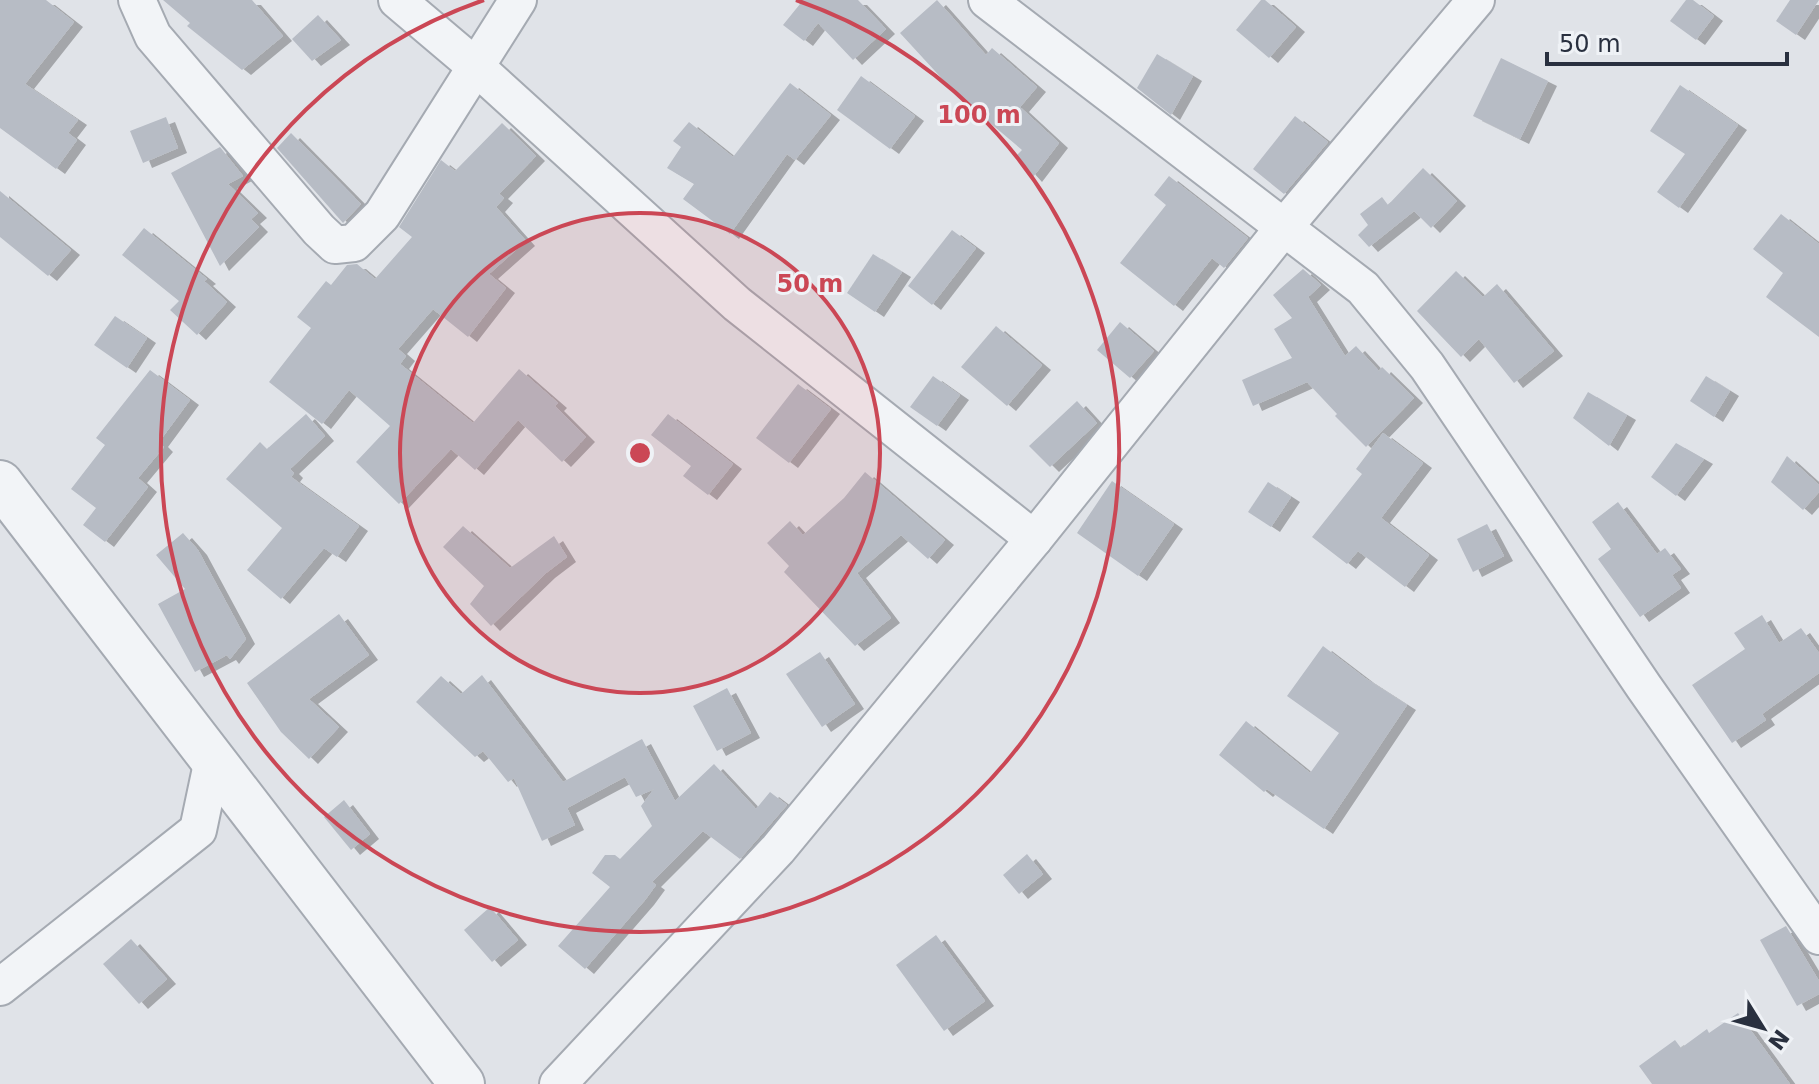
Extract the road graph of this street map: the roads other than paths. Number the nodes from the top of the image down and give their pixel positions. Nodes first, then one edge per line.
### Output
1 (137, 0) edge
2 (397, 0) edge
3 (518, 0) edge
4 (987, 0) edge
5 (1476, 0) edge
6 (475, 66) junction
7 (1285, 226) junction
8 (0, 483) edge
9 (1034, 539) junction
10 (213, 759) junction
11 (1819, 936) edge
12 (0, 987) edge
13 (462, 1084) edge
14 (558, 1084) edge

1 - 6 street
2 - 6 street
3 - 6 street
4 - 7 street
5 - 7 street
6 - 9 street
7 - 9 street
7 - 11 street
8 - 10 street
9 - 14 street
10 - 12 street
10 - 13 street

